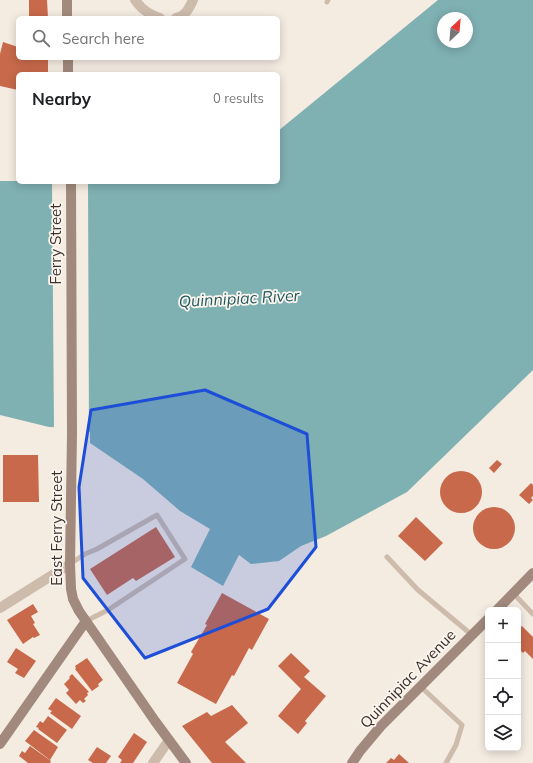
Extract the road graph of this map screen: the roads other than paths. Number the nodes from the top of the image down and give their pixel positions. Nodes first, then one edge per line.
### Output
1 (67, 0) edge
2 (135, 0) edge
3 (193, 0) edge
4 (67, 16) edge
5 (153, 16) edge
6 (182, 16) edge
7 (68, 60) edge
8 (68, 72) edge
9 (71, 184) edge
10 (71, 306) joint
11 (388, 557) dead end
12 (70, 564) junction
13 (533, 573) edge
14 (513, 593) junction
15 (499, 607) edge
16 (0, 608) edge
17 (533, 614) edge
18 (86, 621) junction
19 (485, 622) edge
20 (472, 635) junction
21 (421, 687) junction
22 (169, 740) junction
23 (0, 744) edge
24 (153, 763) edge
25 (186, 763) edge
26 (352, 763) edge
27 (446, 763) edge

1 - 4 main road
2 - 5 street
3 - 6 street
7 - 8 main road
9 - 10 main road, Ferry Street
10 - 12 main road, East Ferry Street
11 - 20 lane
12 - 16 street
12 - 18 main road, East Ferry Street
12 - 18 lane
13 - 14 main road
14 - 15 main road
14 - 17 lane
18 - 22 main road, East Ferry Street
18 - 23 main road
19 - 20 main road, Quinnipiac Avenue
20 - 21 main road, Quinnipiac Avenue
21 - 26 main road, Quinnipiac Avenue
21 - 27 lane
22 - 24 street
22 - 25 main road, East Ferry Street

